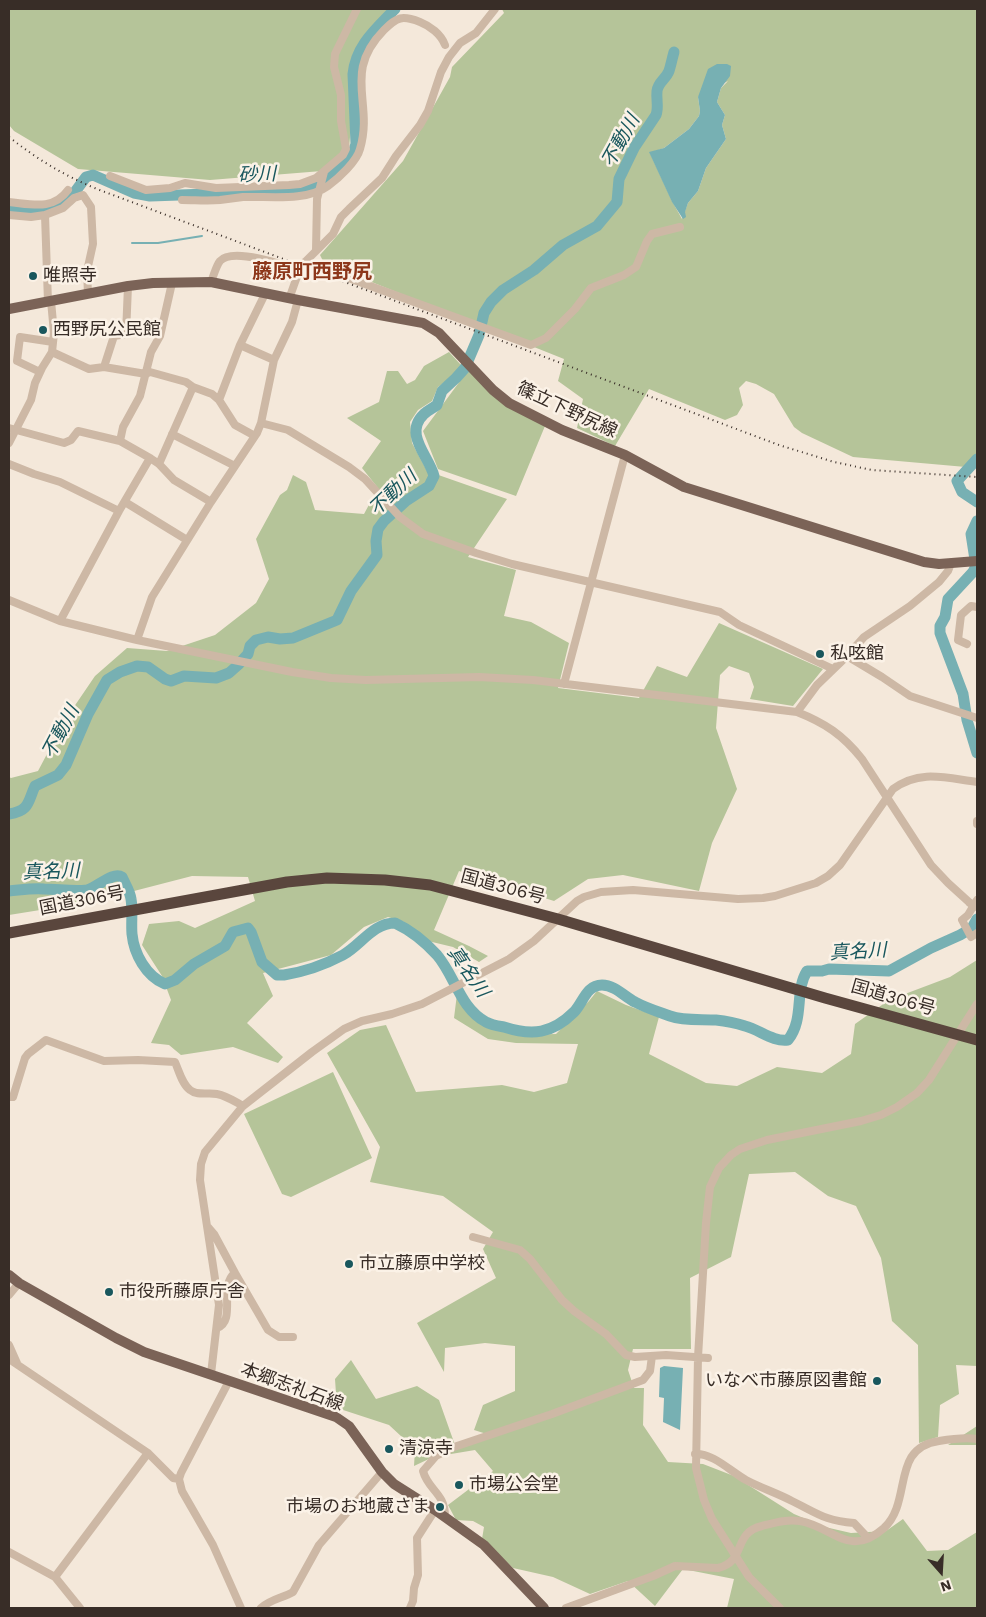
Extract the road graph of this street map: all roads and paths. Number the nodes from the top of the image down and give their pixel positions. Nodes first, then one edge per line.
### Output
1 (357, 9) edge
2 (495, 9) edge
3 (444, 44) dead end
4 (324, 172) junction
5 (110, 176) dead end
6 (320, 189) junction
7 (68, 190) dead end
8 (182, 200) dead end
9 (9, 202) edge
10 (9, 215) edge
11 (45, 215) junction
12 (680, 227) dead end
13 (316, 250) junction
14 (306, 262) junction
15 (299, 271) junction
16 (211, 282) junction
17 (172, 283) junction
18 (128, 286) junction
19 (88, 294) junction
20 (266, 294) junction
21 (293, 299) junction
22 (50, 301) junction
23 (9, 309) edge
24 (53, 342) junction
25 (9, 343) edge
26 (19, 345) junction
27 (240, 345) junction
28 (52, 352) junction
29 (274, 360) junction
30 (104, 367) junction
31 (40, 372) junction
32 (146, 374) junction
33 (193, 387) junction
34 (219, 400) junction
35 (261, 423) junction
36 (12, 429) edge
37 (172, 434) junction
38 (255, 436) junction
39 (120, 441) junction
40 (9, 443) edge
41 (625, 455) junction
42 (150, 458) junction
43 (9, 464) edge
44 (159, 464) junction
45 (236, 466) junction
46 (125, 502) junction
47 (211, 502) junction
48 (119, 511) junction
49 (188, 540) junction
50 (973, 561) edge
51 (951, 563) junction
52 (592, 584) junction
53 (9, 600) edge
54 (977, 607) edge
55 (60, 621) junction
56 (136, 640) junction
57 (967, 644) dead end
58 (847, 656) junction
59 (833, 670) junction
60 (564, 684) junction
61 (797, 712) junction
62 (975, 717) edge
63 (977, 782) edge
64 (886, 798) junction
65 (975, 903) edge
66 (558, 920) junction
67 (9, 933) edge
68 (973, 934) edge
69 (977, 1004) edge
70 (957, 1034) junction
71 (977, 1040) edge
72 (9, 1097) edge
73 (243, 1106) junction
74 (208, 1227) junction
75 (473, 1237) dead end
76 (235, 1273) junction
77 (9, 1275) edge
78 (19, 1283) junction
79 (9, 1295) edge
80 (217, 1328) junction
81 (293, 1337) dead end
82 (9, 1345) edge
83 (652, 1356) junction
84 (698, 1357) junction
85 (708, 1358) dead end
86 (9, 1359) edge
87 (18, 1364) junction
88 (211, 1374) junction
89 (229, 1380) junction
90 (977, 1439) edge
91 (148, 1453) junction
92 (695, 1454) junction
93 (382, 1472) junction
94 (179, 1479) junction
95 (435, 1510) junction
96 (445, 1516) junction
97 (868, 1538) junction
98 (9, 1552) edge
99 (735, 1556) junction
100 (55, 1577) junction
101 (80, 1608) edge
102 (241, 1608) edge
103 (261, 1608) edge
104 (410, 1608) edge
105 (544, 1608) edge
106 (566, 1608) edge
107 (780, 1608) edge

1 - 4 street
2 - 13 street
3 - 6 street
4 - 5 street
4 - 6 street
6 - 8 street
6 - 13 street
7 - 9 street
10 - 11 street
11 - 19 street
11 - 22 street
12 - 14 street
13 - 14 street
14 - 15 street
15 - 16 street
15 - 21 street
16 - 17 main road, 篠立下野尻線
16 - 20 main road, 篠立下野尻線
17 - 18 main road, 篠立下野尻線
17 - 32 street
18 - 19 main road, 篠立下野尻線
18 - 30 street
19 - 22 main road, 篠立下野尻線
20 - 21 main road, 篠立下野尻線
20 - 27 street
21 - 29 street
21 - 41 main road, 篠立下野尻線
22 - 23 main road, 篠立下野尻線
22 - 24 street
24 - 26 street
24 - 28 street
25 - 26 street
26 - 31 street
27 - 29 street
27 - 34 street
28 - 30 street
28 - 31 street
29 - 35 street
30 - 32 street
31 - 36 street
32 - 33 street
32 - 39 street
33 - 34 street
33 - 37 street
34 - 38 street
35 - 38 street
35 - 52 street
36 - 39 street
36 - 40 street
37 - 44 street
37 - 45 street
38 - 45 street
39 - 42 street
41 - 51 main road, 篠立下野尻線
41 - 52 street
42 - 44 street
42 - 46 street
43 - 48 street
44 - 47 street
45 - 47 street
46 - 48 street
46 - 49 street
47 - 49 street
48 - 55 street
49 - 56 street
50 - 51 main road, 篠立下野尻線
51 - 58 street
52 - 59 street
52 - 60 street
53 - 55 street
54 - 57 street
55 - 56 street
56 - 60 street
58 - 59 street
58 - 62 street
59 - 61 street
60 - 61 street
61 - 64 street
63 - 64 street
64 - 65 street
64 - 66 street
65 - 68 street
66 - 67 highway, 国道306号
66 - 70 highway, 国道306号
66 - 73 street
69 - 70 street
70 - 71 highway, 国道306号
70 - 84 street
72 - 73 street
73 - 74 street
74 - 76 street
74 - 80 street
75 - 83 street
76 - 80 street
76 - 81 street
77 - 78 main road, 本郷志礼石線
78 - 79 street
78 - 88 main road, 本郷志礼石線
80 - 88 street
82 - 87 street
83 - 84 street
83 - 96 street
84 - 85 street
84 - 92 street
86 - 87 street
87 - 91 street
88 - 89 main road, 本郷志礼石線
89 - 93 main road, 本郷志礼石線
89 - 94 street
90 - 97 street
91 - 94 street
91 - 100 street
92 - 97 street
92 - 99 street
93 - 95 main road, 本郷志礼石線
93 - 103 street
94 - 102 street
95 - 96 main road, 本郷志礼石線
95 - 104 street
96 - 105 main road, 本郷志礼石線
97 - 99 street
98 - 100 street
99 - 106 street
99 - 107 street
100 - 101 street

